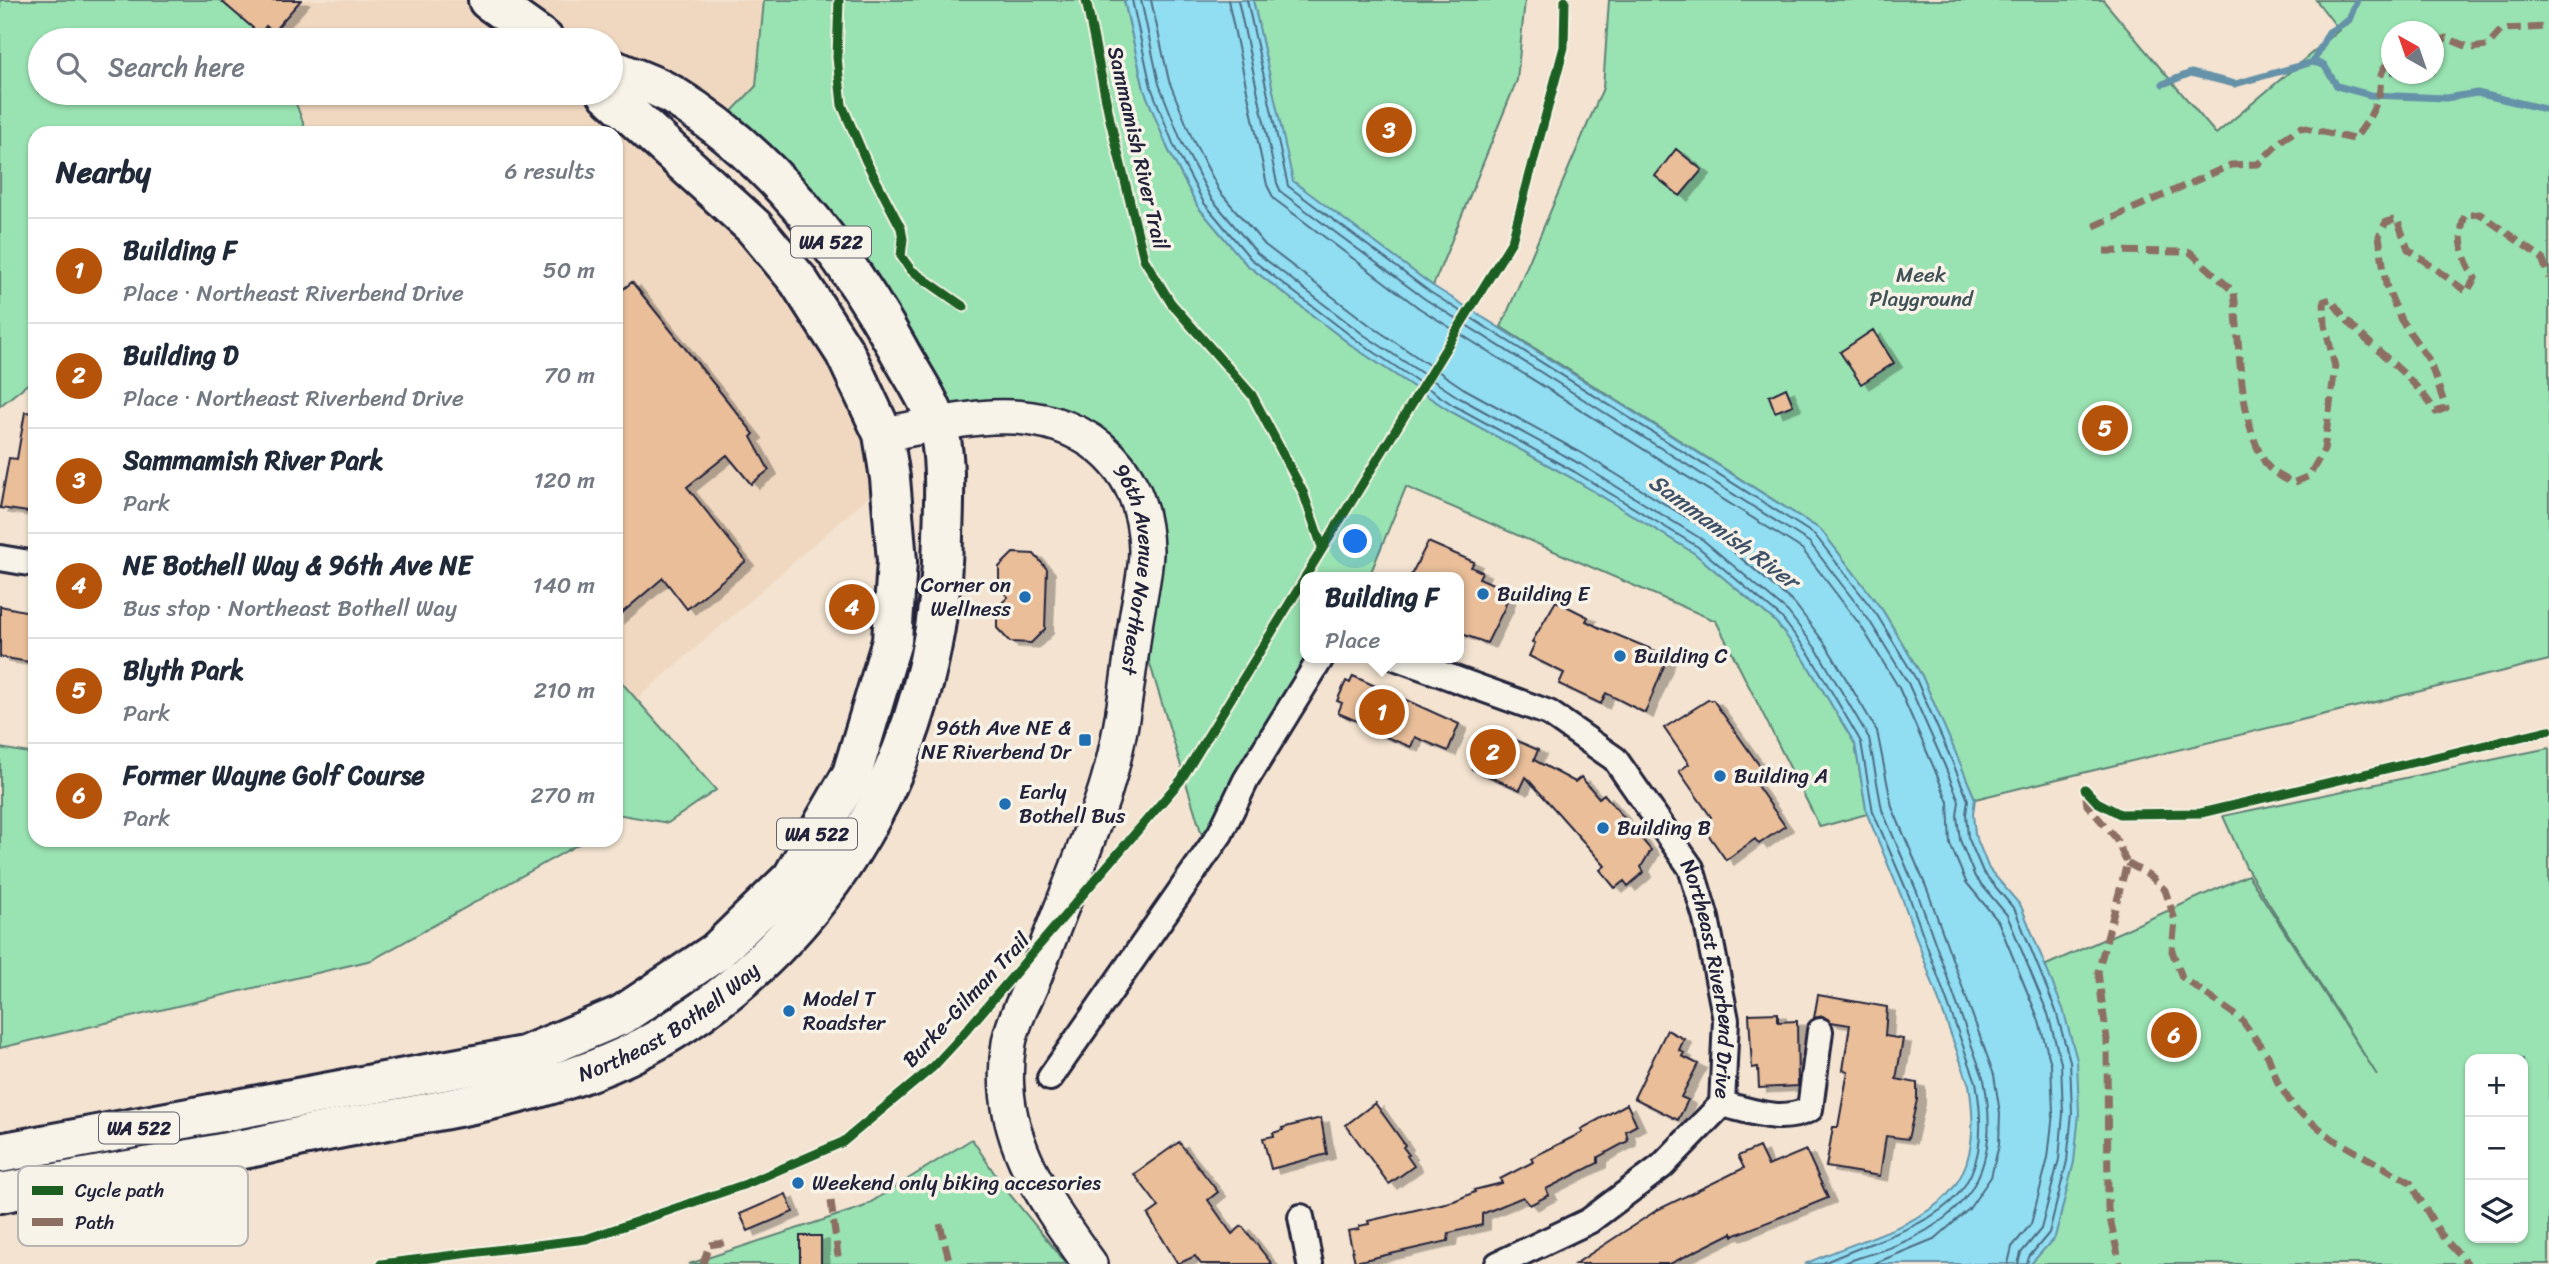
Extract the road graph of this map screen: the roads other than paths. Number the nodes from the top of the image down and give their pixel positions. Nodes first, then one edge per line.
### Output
1 (488, 0) edge
2 (527, 28) edge
3 (623, 74) edge
4 (620, 105) edge
5 (938, 425) junction
6 (883, 434) junction
7 (0, 558) edge
8 (28, 563) edge
9 (1318, 663) edge
10 (1411, 663) edge
11 (1820, 1031) dead end
12 (1050, 1078) dead end
13 (1722, 1104) junction
14 (194, 1117) junction
15 (0, 1153) edge
16 (78, 1166) edge
17 (146, 1166) edge
18 (18, 1189) edge
19 (0, 1193) edge
20 (1301, 1217) dead end
21 (1090, 1264) edge
22 (1310, 1264) edge
23 (1498, 1264) edge

1 - 2 main road
3 - 5 main road, WA 522
4 - 6 main road, WA 522
5 - 6 main road, 96th Avenue Northeast
5 - 17 main road, Northeast Bothell Way / WA 522
5 - 21 main road, 96th Avenue Northeast
6 - 14 main road, Northeast Bothell Way / WA 522
7 - 8 street
9 - 12 street
10 - 13 street, Northeast Riverbend Drive
11 - 13 street
13 - 23 street, Northeast Riverbend Drive
14 - 15 main road, Northeast Bothell Way / WA 522
14 - 16 main road
18 - 19 main road, Northeast Bothell Way / WA 522
20 - 22 street

